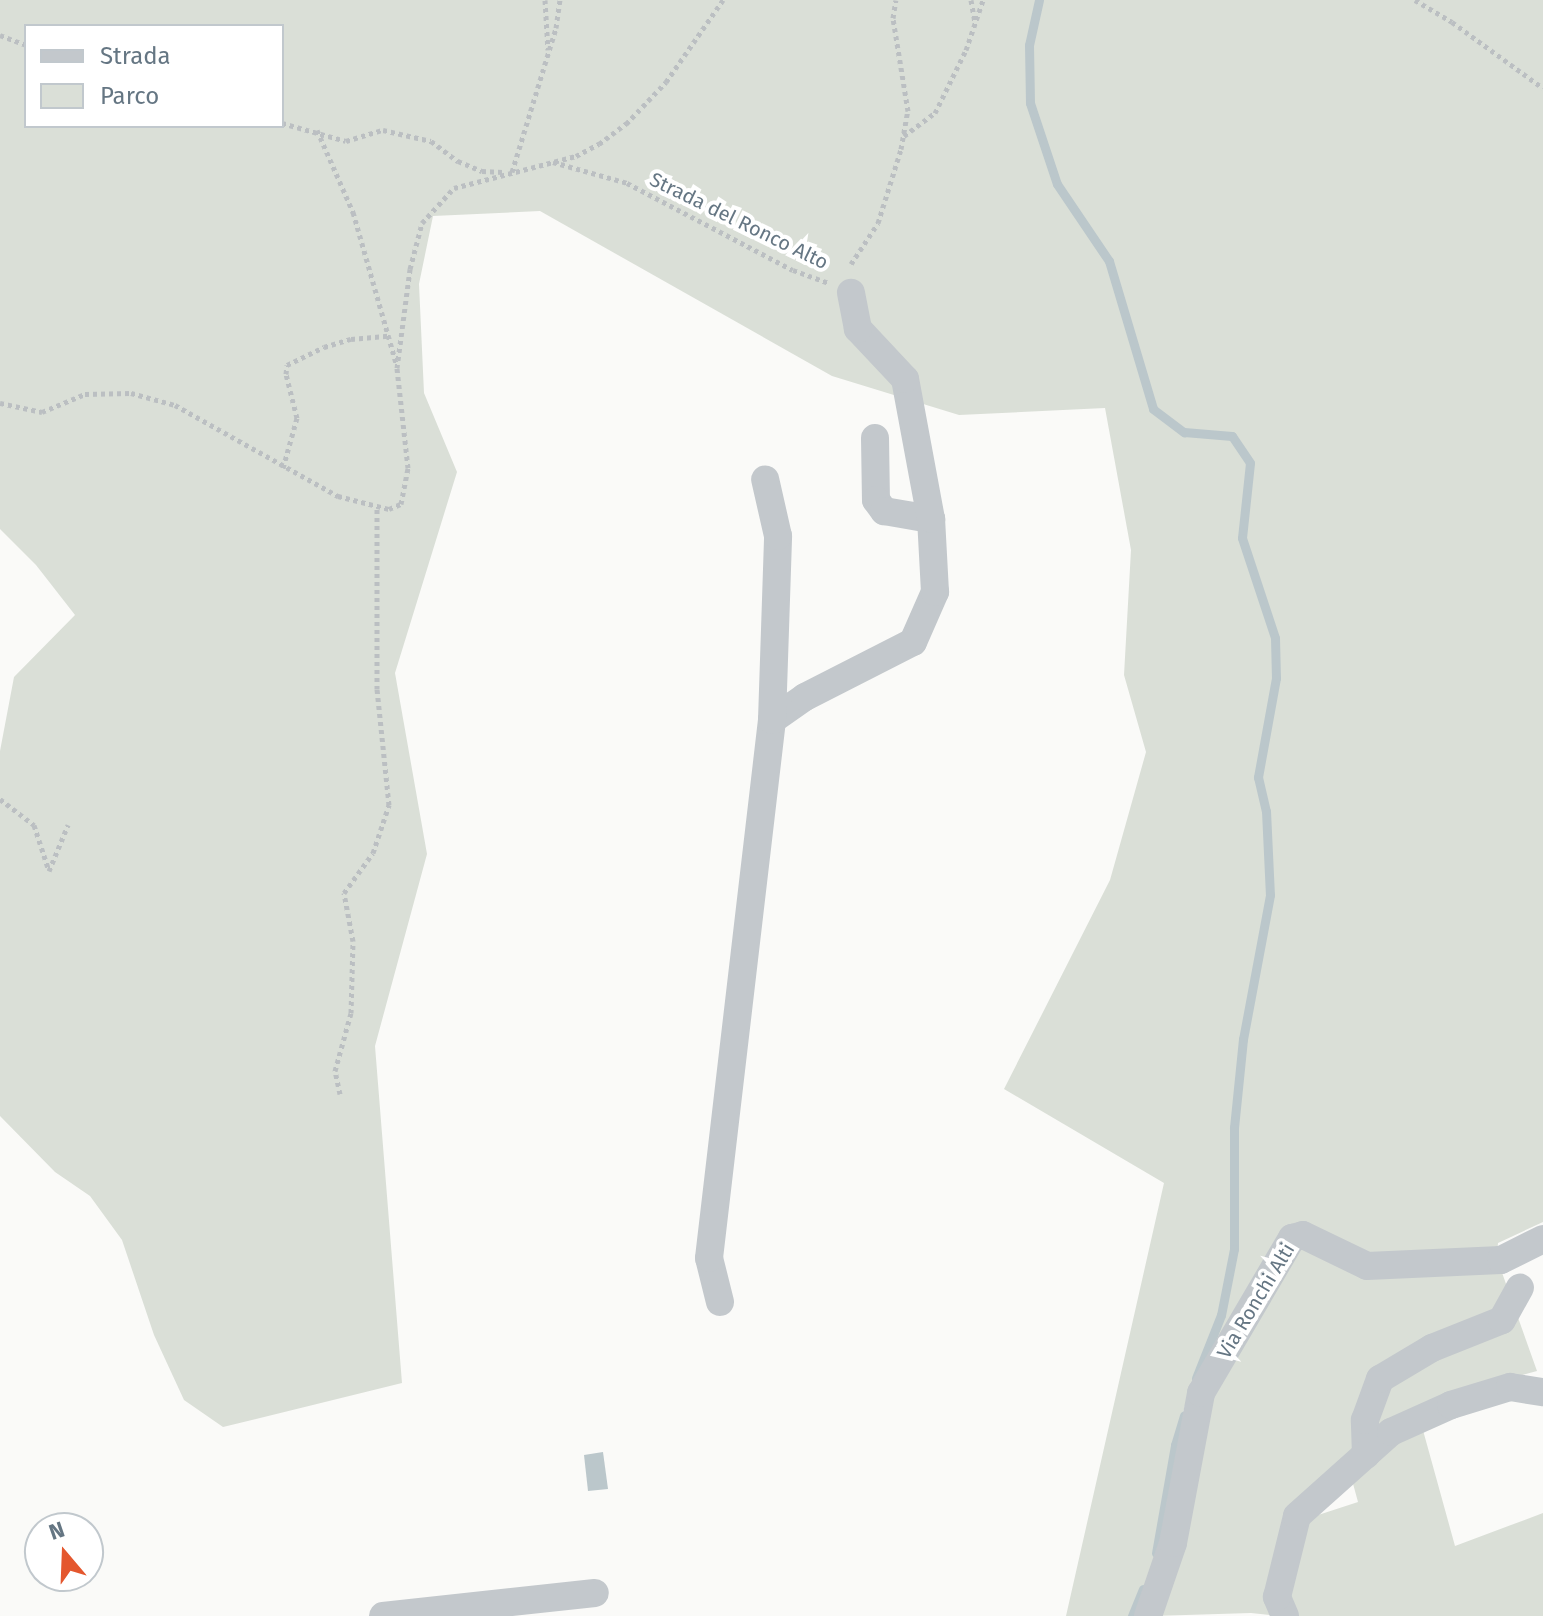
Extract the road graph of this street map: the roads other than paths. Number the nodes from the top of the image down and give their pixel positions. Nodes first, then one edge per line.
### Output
1 (851, 293) dead end
2 (875, 438) dead end
3 (765, 479) dead end
4 (931, 519) junction
5 (772, 720) junction
6 (1543, 1239) edge
7 (1520, 1288) dead end
8 (720, 1302) dead end
9 (1543, 1392) edge
10 (1366, 1455) junction
11 (595, 1593) dead end
12 (383, 1616) edge
13 (1148, 1616) edge
14 (1285, 1616) edge

1 - 4 street
2 - 4 street
3 - 5 street
4 - 5 street
5 - 8 street
6 - 13 street, Via Ronchi Alti
7 - 10 street
9 - 10 street
10 - 14 street
11 - 12 street

